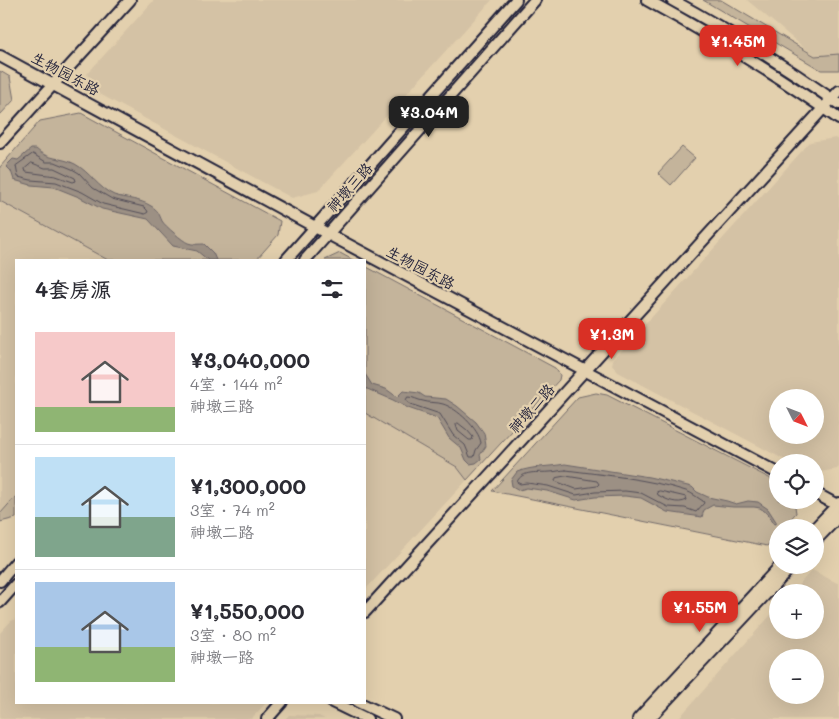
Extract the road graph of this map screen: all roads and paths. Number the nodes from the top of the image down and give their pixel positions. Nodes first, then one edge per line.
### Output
1 (130, 0) edge
2 (516, 0) edge
3 (535, 0) edge
4 (647, 0) edge
5 (672, 0) edge
6 (0, 56) edge
7 (54, 84) junction
8 (837, 98) edge
9 (824, 108) junction
10 (839, 119) edge
11 (0, 144) edge
12 (316, 226) junction
13 (328, 234) junction
14 (287, 259) edge
15 (306, 259) edge
16 (585, 371) junction
17 (769, 468) edge
18 (824, 497) edge
19 (838, 504) edge
20 (839, 516) edge
21 (824, 519) edge
22 (824, 532) edge
23 (0, 563) edge
24 (15, 566) edge
25 (773, 574) edge
26 (785, 574) edge
27 (2, 577) edge
28 (15, 584) edge
29 (15, 585) edge
30 (0, 602) edge
31 (366, 611) edge
32 (280, 704) edge
33 (336, 704) edge
34 (362, 704) edge
35 (267, 719) edge
36 (367, 719) edge
37 (394, 719) edge
38 (638, 719) edge
39 (650, 719) edge

1 - 7 street
2 - 12 street, 神墩三路
3 - 13 street, 神墩三路
4 - 9 street
5 - 8 street
6 - 7 street, 生物园东路
7 - 11 street
7 - 12 street, 生物园东路
8 - 9 street, 神墩二路
9 - 10 street
9 - 16 street, 神墩二路
12 - 13 street, 生物园东路
12 - 14 street, 神墩三路
13 - 15 street, 神墩三路
13 - 16 street, 生物园东路
16 - 17 street, 生物园东路
16 - 31 street, 神墩二路
18 - 19 street
19 - 21 street
20 - 22 street
23 - 24 street
24 - 27 street
25 - 38 street
26 - 39 street
27 - 28 street
29 - 30 street
32 - 35 street
33 - 36 street
34 - 37 street

